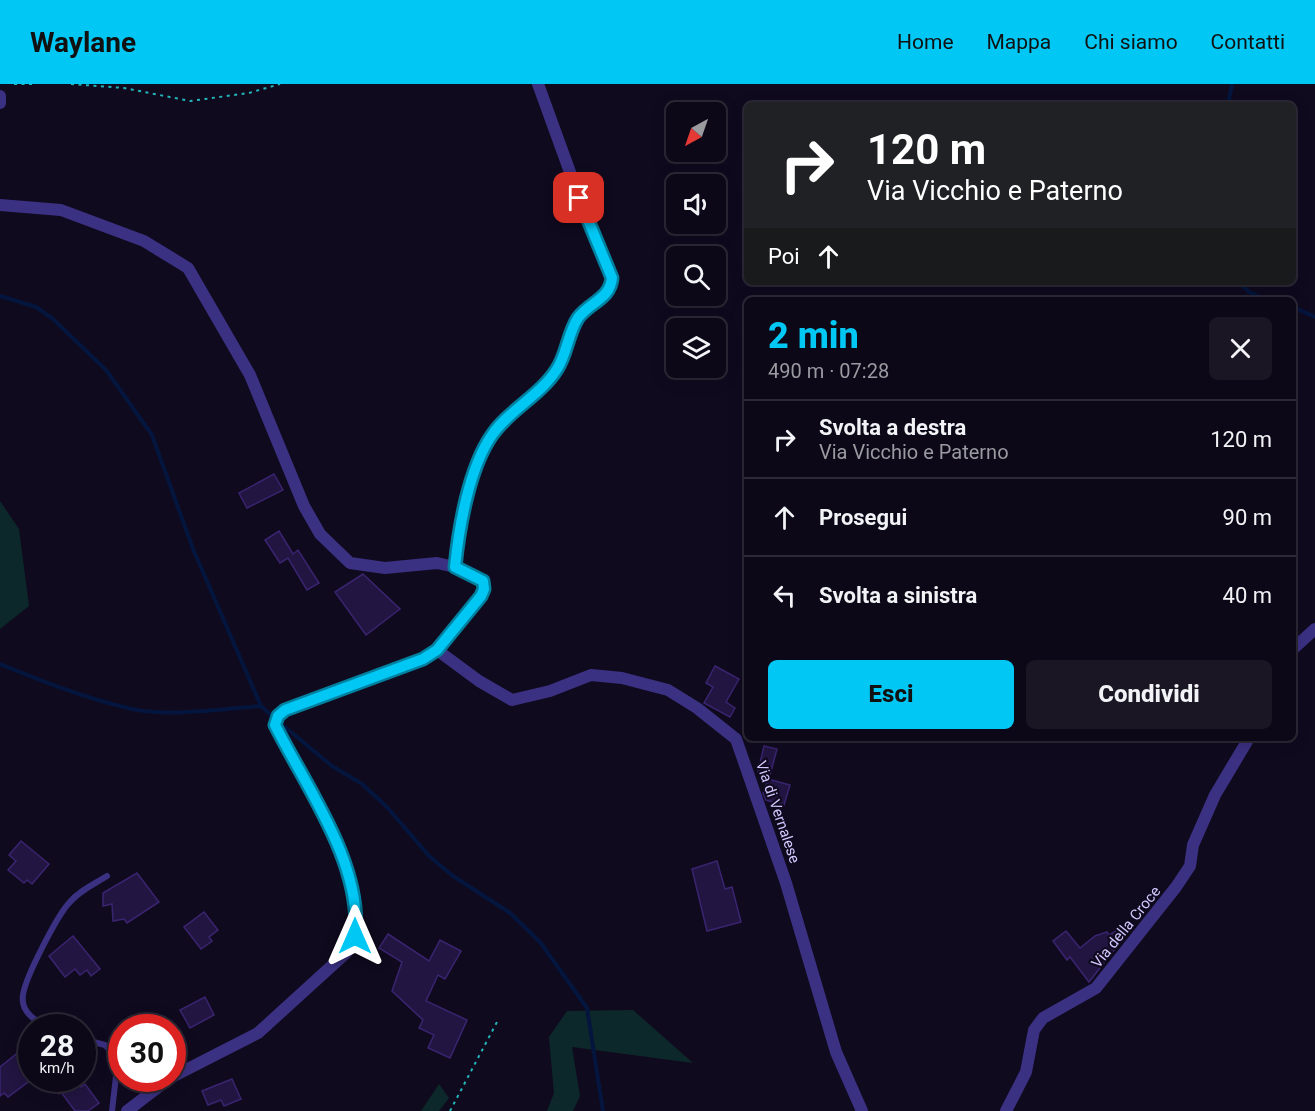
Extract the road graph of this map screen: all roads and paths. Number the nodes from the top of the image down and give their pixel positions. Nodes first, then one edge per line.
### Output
1 (14, 84) edge
2 (33, 84) edge
3 (71, 84) edge
4 (280, 84) edge
5 (538, 84) edge
6 (0, 96) edge
7 (0, 103) edge
8 (0, 205) edge
9 (455, 567) junction
10 (1315, 628) edge
11 (1296, 646) edge
12 (437, 650) junction
13 (1247, 741) edge
14 (107, 876) dead end
15 (29, 1014) edge
16 (497, 1022) dead end
17 (96, 1043) edge
18 (186, 1070) edge
19 (152, 1092) edge
20 (112, 1111) edge
21 (127, 1111) edge
22 (450, 1111) edge
23 (862, 1111) edge
24 (1005, 1111) edge

1 - 2 path
3 - 4 path
5 - 9 street
6 - 7 street
8 - 9 street
9 - 12 street
10 - 11 street
12 - 18 street
12 - 23 street, Via di Vernalese
13 - 24 street, Via della Croce
14 - 15 lane
16 - 22 path
17 - 20 lane
19 - 21 street

